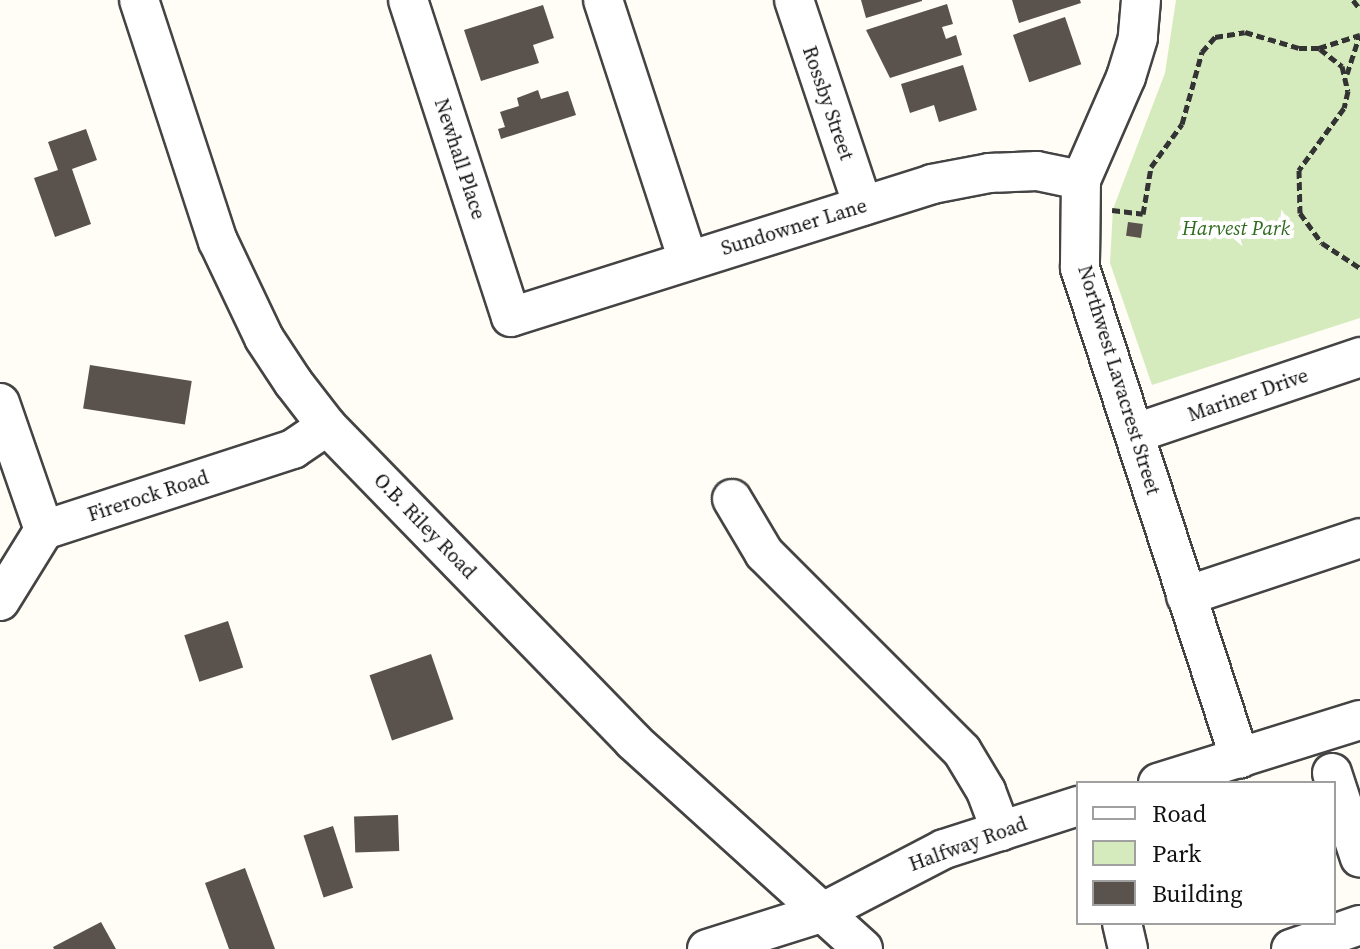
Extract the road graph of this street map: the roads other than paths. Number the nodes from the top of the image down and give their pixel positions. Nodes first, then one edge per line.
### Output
1 (139, 0) edge
2 (408, 0) edge
3 (603, 0) edge
4 (794, 0) edge
5 (1141, 0) edge
6 (1081, 180) junction
7 (863, 206) junction
8 (688, 260) junction
9 (511, 317) joint
10 (1360, 357) edge
11 (0, 403) edge
12 (327, 426) junction
13 (1136, 433) junction
14 (732, 499) dead end
15 (44, 530) junction
16 (1360, 538) edge
17 (1186, 596) junction
18 (0, 601) edge
19 (1360, 720) edge
20 (1240, 759) junction
21 (1332, 773) dead end
22 (1165, 781) edge
23 (1335, 781) edge
24 (1336, 785) edge
25 (1076, 807) edge
26 (1001, 831) junction
27 (1360, 858) edge
28 (821, 913) junction
29 (1122, 925) edge
30 (1360, 925) edge
31 (749, 943) edge
32 (707, 949) edge
33 (863, 949) edge
34 (1128, 949) edge
35 (1291, 949) edge

1 - 12 street, O.B. Riley Road
2 - 9 street, Newhall Place
3 - 8 street
4 - 7 street, Rossby Street
5 - 6 street, Northwest Lavacrest Street
6 - 7 street, Sundowner Lane
6 - 13 street, Northwest Lavacrest Street
7 - 8 street, Sundowner Lane
8 - 9 street, Sundowner Lane
10 - 13 street, Mariner Drive
11 - 15 street
12 - 15 street, Firerock Road
12 - 28 street, O.B. Riley Road
13 - 17 street, Northwest Lavacrest Street
14 - 26 street
15 - 18 street
16 - 17 street
17 - 20 street, Northwest Lavacrest Street
19 - 20 street
20 - 22 street
21 - 23 street
24 - 27 street
25 - 26 street, Halfway Road
26 - 28 street, Halfway Road
28 - 31 street, Halfway Road
28 - 33 street, O.B. Riley Road
29 - 34 street
30 - 35 street
31 - 32 street, Halfway Road

